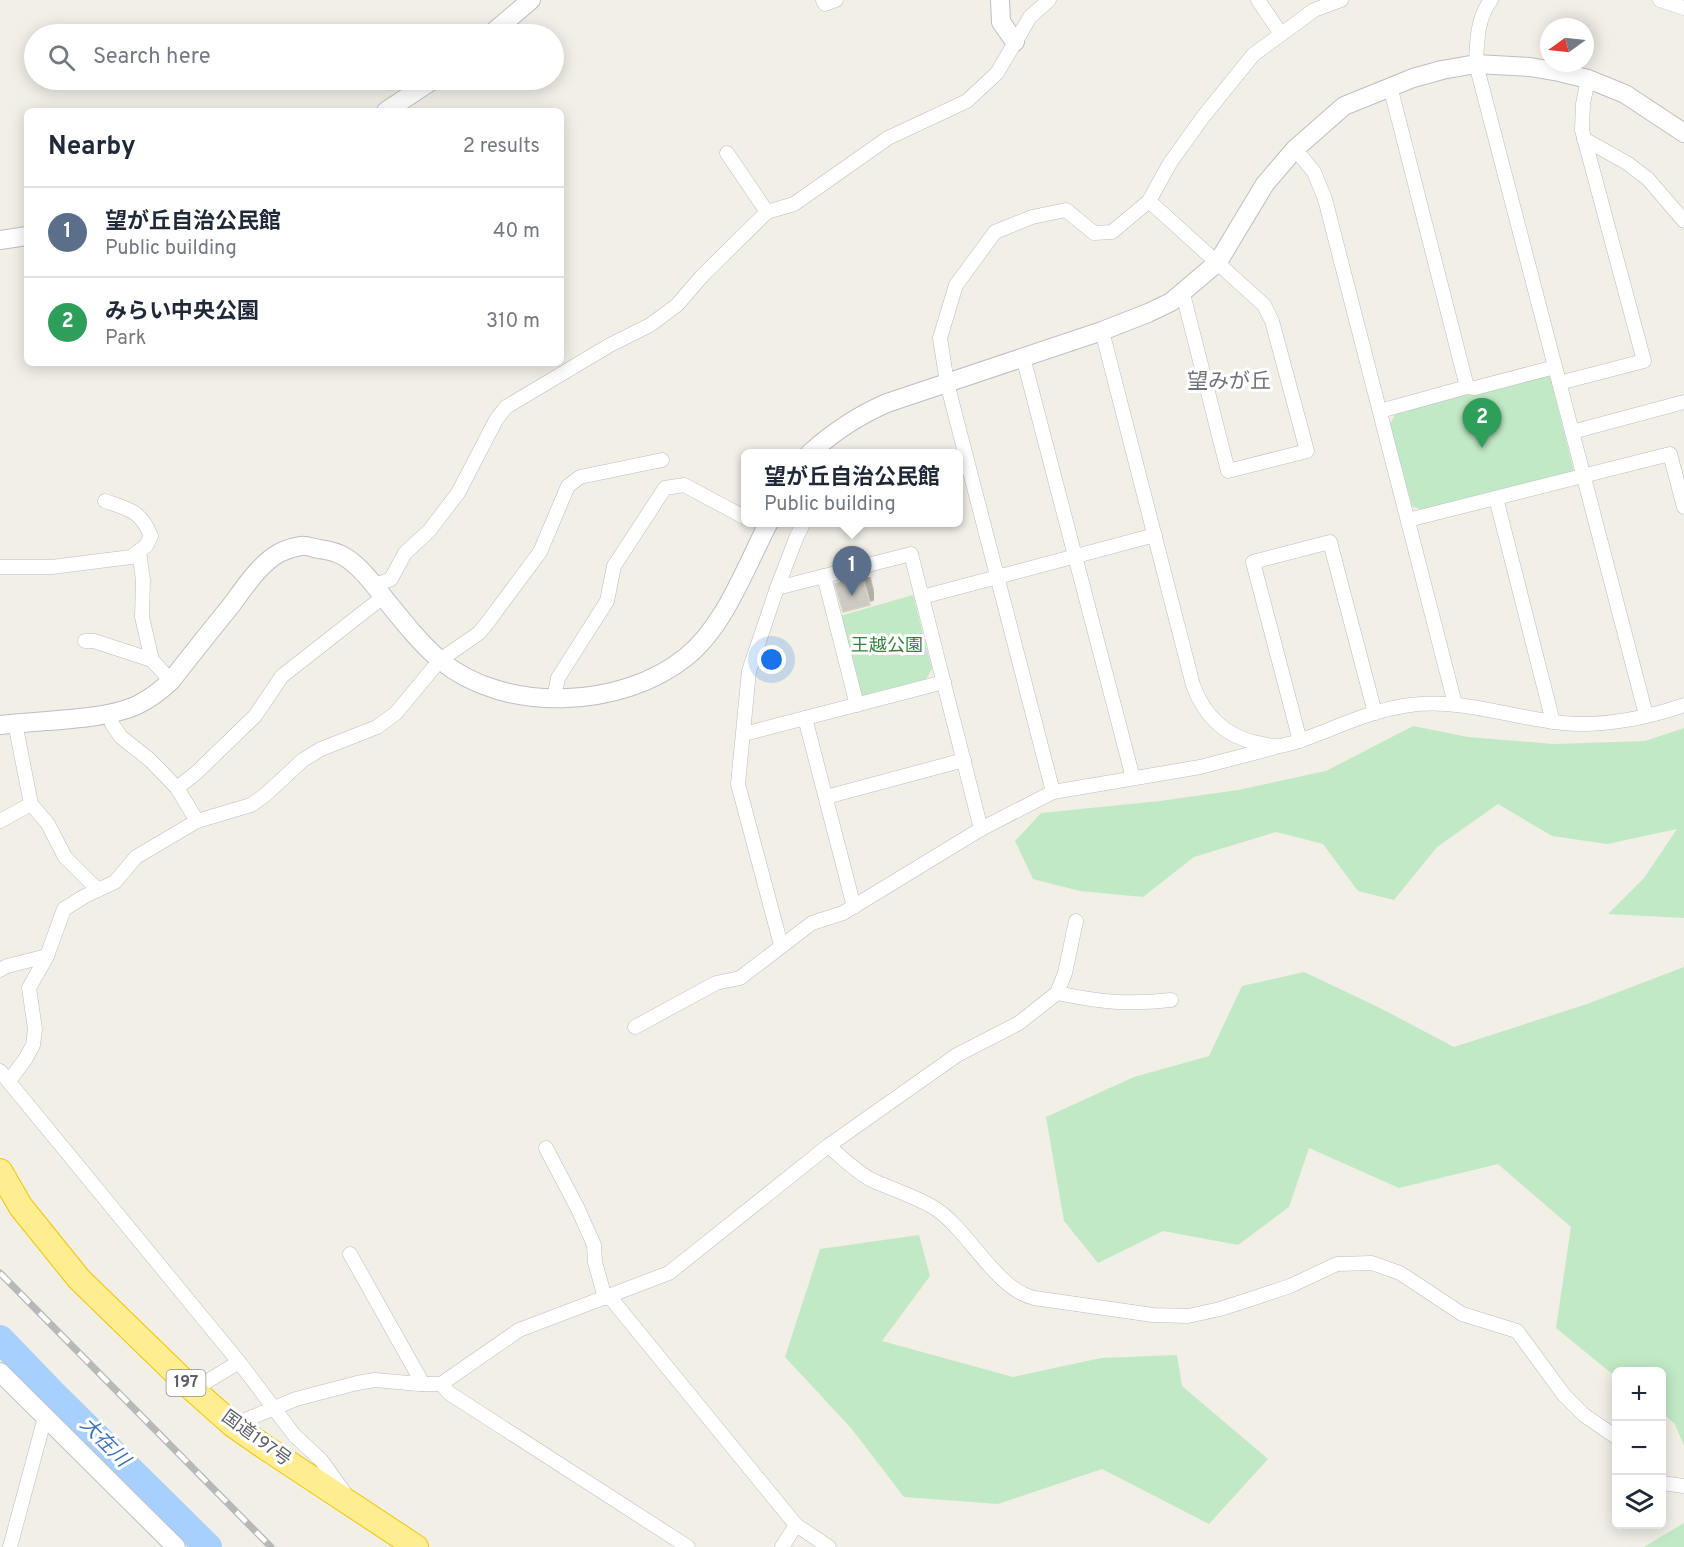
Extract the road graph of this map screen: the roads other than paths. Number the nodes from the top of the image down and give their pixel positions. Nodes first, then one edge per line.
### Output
1 (531, 0) edge
2 (823, 0) edge
3 (836, 0) edge
4 (1000, 0) edge
5 (1049, 0) edge
6 (1258, 0) edge
7 (1341, 0) edge
8 (1491, 0) edge
9 (1660, 0) edge
10 (1311, 5) edge
11 (1684, 8) edge
12 (503, 24) edge
13 (1281, 34) junction
14 (1016, 42) junction
15 (1476, 64) junction
16 (1588, 79) junction
17 (1390, 86) junction
18 (418, 90) edge
19 (391, 108) edge
20 (1683, 129) edge
21 (1584, 139) junction
22 (1295, 148) junction
23 (727, 153) dead end
24 (1149, 201) junction
25 (767, 212) junction
26 (1684, 221) edge
27 (24, 236) edge
28 (0, 240) edge
29 (1218, 262) junction
30 (1183, 294) junction
31 (1102, 331) junction
32 (1023, 357) junction
33 (1555, 367) junction
34 (947, 383) junction
35 (1559, 383) junction
36 (1467, 387) junction
37 (1684, 402) edge
38 (1380, 411) junction
39 (1572, 432) junction
40 (814, 449) edge
41 (961, 449) edge
42 (963, 458) edge
43 (662, 460) dead end
44 (1583, 476) junction
45 (1496, 498) junction
46 (105, 501) dead end
47 (1684, 507) edge
48 (741, 515) edge
49 (1408, 520) junction
50 (761, 527) edge
51 (802, 527) edge
52 (1155, 535) junction
53 (139, 551) junction
54 (1075, 556) junction
55 (0, 567) edge
56 (824, 576) junction
57 (998, 577) junction
58 (777, 588) junction
59 (380, 591) junction
60 (922, 597) junction
61 (85, 641) dead end
62 (152, 660) junction
63 (440, 660) junction
64 (171, 681) junction
65 (944, 681) junction
66 (554, 698) junction
67 (1455, 704) junction
68 (857, 705) junction
69 (1684, 705) edge
70 (109, 713) junction
71 (1375, 713) junction
72 (1646, 716) junction
73 (805, 718) junction
74 (1553, 722) junction
75 (7, 724) edge
76 (744, 734) junction
77 (1300, 741) junction
78 (1278, 746) junction
79 (964, 760) junction
80 (1133, 778) junction
81 (177, 788) junction
82 (1053, 792) junction
83 (826, 797) junction
84 (31, 804) junction
85 (0, 821) edge
86 (197, 821) junction
87 (981, 829) junction
88 (98, 890) junction
89 (854, 907) junction
90 (1076, 921) dead end
91 (781, 945) junction
92 (47, 956) junction
93 (0, 970) edge
94 (1057, 993) junction
95 (1170, 1000) dead end
96 (635, 1027) dead end
97 (4, 1076) edge
98 (828, 1146) junction
99 (546, 1148) dead end
100 (0, 1171) edge
101 (350, 1254) dead end
102 (607, 1297) junction
103 (239, 1362) junction
104 (0, 1372) edge
105 (423, 1384) junction
106 (441, 1384) junction
107 (193, 1390) junction
108 (273, 1408) junction
109 (45, 1417) junction
110 (233, 1425) junction
111 (1612, 1434) edge
112 (1666, 1484) edge
113 (1684, 1486) edge
114 (355, 1507) junction
115 (796, 1525) junction
116 (10, 1547) edge
117 (176, 1547) edge
118 (416, 1547) edge
119 (688, 1547) edge
120 (782, 1547) edge
121 (829, 1547) edge

1 - 12 street
2 - 3 street
4 - 14 street
5 - 14 street
6 - 13 street
7 - 10 street
8 - 15 street
9 - 11 street
10 - 13 street
13 - 24 street
14 - 25 street
15 - 16 street
15 - 17 street
15 - 33 street
16 - 20 street
16 - 21 street
17 - 22 street
17 - 36 street
18 - 19 street
21 - 26 street
21 - 35 street
22 - 29 street
22 - 38 street
23 - 25 street
24 - 29 street
24 - 34 street
25 - 59 street
27 - 28 street
29 - 30 street
29 - 30 street
30 - 31 street
31 - 32 street
31 - 52 street
32 - 34 street
32 - 54 street
33 - 35 street
33 - 36 street
34 - 40 street
34 - 41 street
35 - 39 street
36 - 38 street
37 - 39 street
38 - 49 street
39 - 44 street
42 - 57 street
43 - 63 street
44 - 45 street
44 - 47 street
44 - 72 street
45 - 49 street
45 - 74 street
46 - 53 street
48 - 66 street
49 - 67 street
50 - 66 street
51 - 58 street
52 - 54 street
52 - 78 street
53 - 55 street
53 - 62 street
54 - 57 street
54 - 80 street
56 - 58 street
56 - 60 street
56 - 68 street
57 - 60 street
57 - 82 street
58 - 76 street
59 - 63 street
59 - 64 street
59 - 81 street
60 - 65 street
61 - 62 street
62 - 64 street
63 - 66 street
63 - 86 street
64 - 70 street
65 - 68 street
65 - 79 street
67 - 71 street
67 - 74 street
68 - 73 street
69 - 72 street
70 - 75 street
70 - 81 street
71 - 77 street
71 - 77 street
72 - 74 street
73 - 76 street
73 - 83 street
75 - 84 street
76 - 91 street
77 - 78 street
78 - 80 street
79 - 83 street
79 - 87 street
80 - 82 street
81 - 86 street
82 - 87 street
83 - 89 street
84 - 85 street
84 - 88 street
86 - 88 street
87 - 89 street
88 - 92 street
89 - 91 street
90 - 94 street
91 - 96 street
92 - 93 street
92 - 97 street
94 - 95 street
94 - 98 street
97 - 103 street
98 - 102 street
98 - 111 street
99 - 102 street
100 - 107 highway, 国道197号 / 197
101 - 105 street
102 - 106 street
102 - 115 street
103 - 107 street
103 - 108 street
104 - 109 street
105 - 106 street
105 - 108 street
106 - 119 street
107 - 110 highway, 国道197号 / 197
108 - 110 street
108 - 114 street
109 - 116 street
109 - 117 street
110 - 114 highway, 国道197号 / 197
112 - 113 street
114 - 118 highway, 国道197号 / 197
115 - 120 street
115 - 121 street

